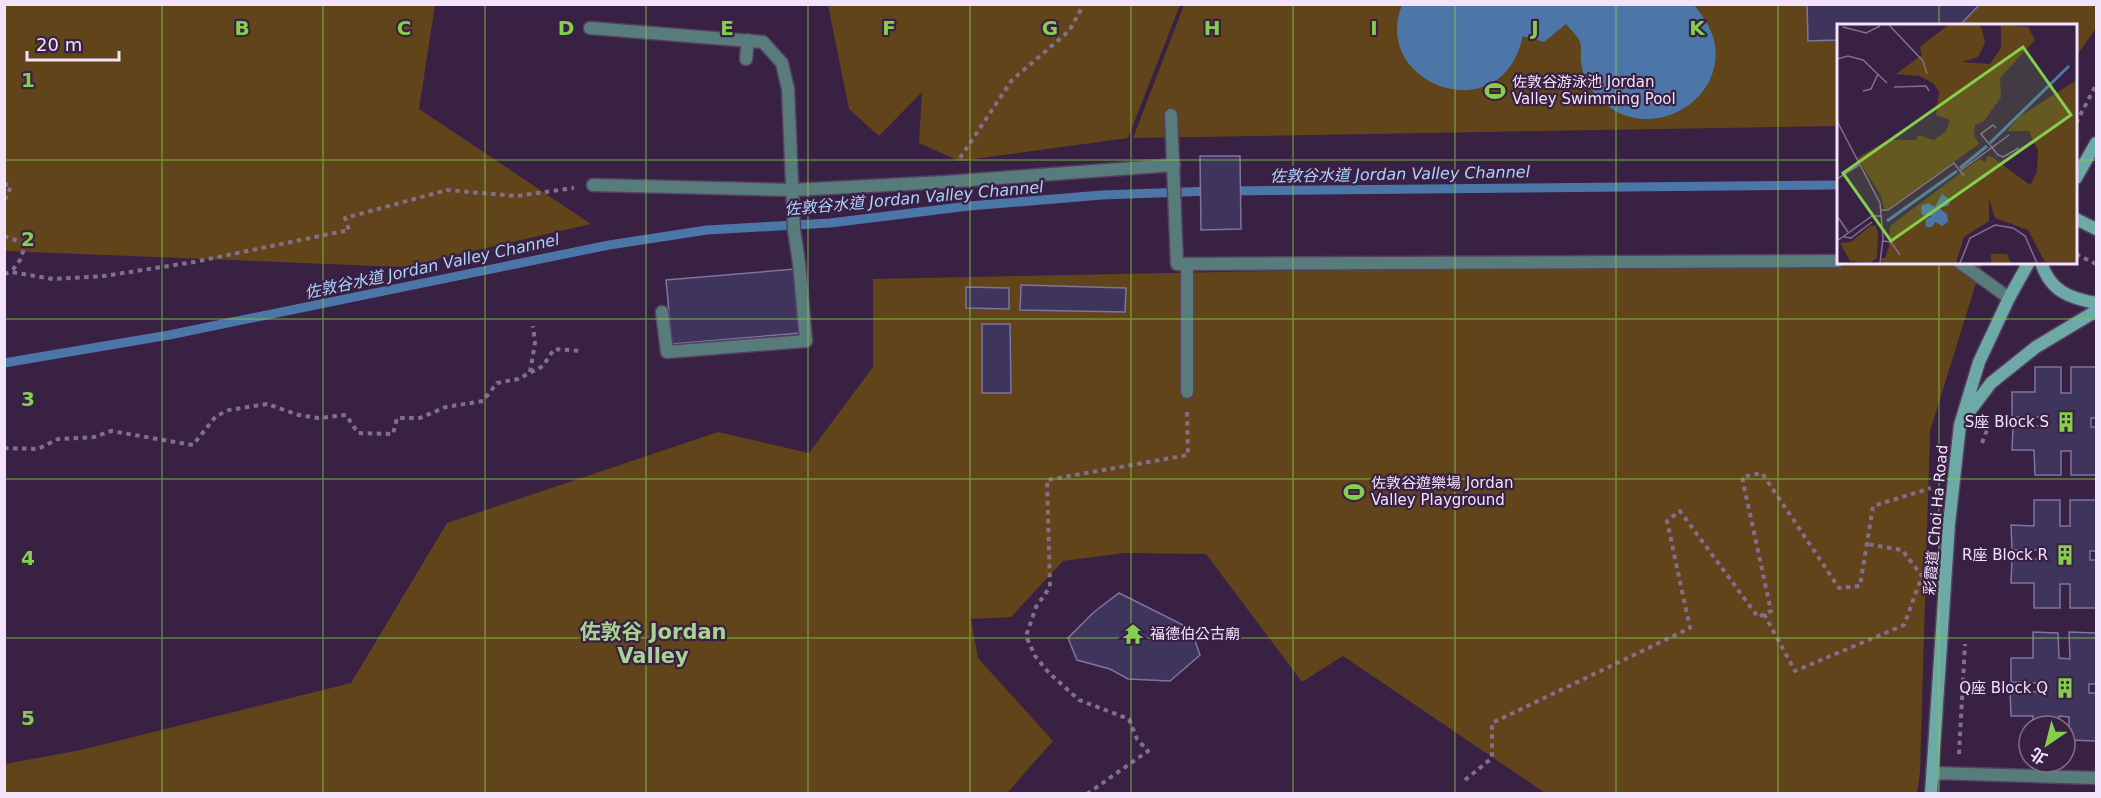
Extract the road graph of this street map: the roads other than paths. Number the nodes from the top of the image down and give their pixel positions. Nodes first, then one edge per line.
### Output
1 (590, 28) dead end
2 (748, 40) junction
3 (746, 59) dead end
4 (1171, 115) dead end
5 (2097, 143) edge
6 (1174, 165) junction
7 (2077, 176) edge
8 (593, 185) road end
9 (792, 190) junction
10 (2077, 219) edge
11 (2097, 229) edge
12 (1837, 261) edge
13 (1182, 264) junction
14 (1962, 264) edge
15 (2027, 264) edge
16 (2042, 264) edge
17 (2009, 298) junction
18 (2097, 303) edge
19 (2097, 311) edge
20 (662, 312) dead end
21 (1187, 392) road end
22 (1960, 424) junction
23 (1933, 773) junction
24 (2097, 778) edge
25 (1931, 794) edge

1 - 2 lane
2 - 3 lane
2 - 9 lane
4 - 6 lane
5 - 7 street
6 - 9 lane
6 - 13 lane
8 - 9 lane
9 - 20 lane
10 - 11 street
12 - 13 lane
13 - 21 lane
14 - 17 lane
15 - 17 street, 彩霞道 Choi Ha Road
16 - 18 street
17 - 22 street, 彩霞道 Choi Ha Road
19 - 22 street
22 - 23 street, 彩霞道 Choi Ha Road
23 - 24 lane
23 - 25 street, 彩霞道 Choi Ha Road

